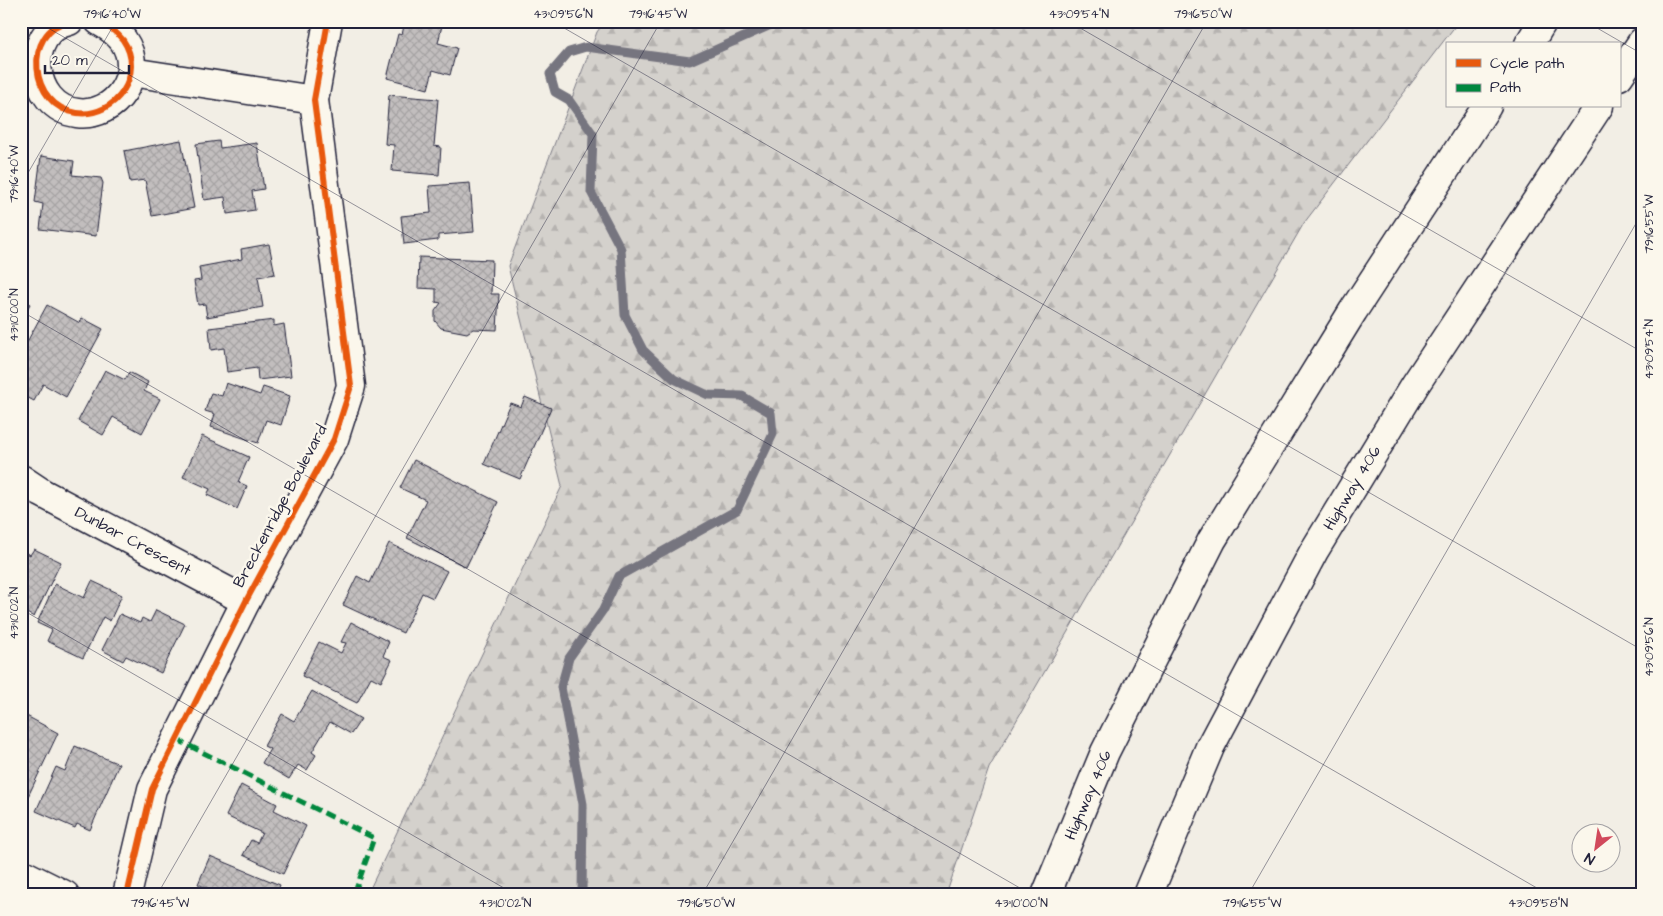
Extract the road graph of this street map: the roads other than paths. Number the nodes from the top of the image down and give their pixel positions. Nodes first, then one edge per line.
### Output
1 (69, 21) edge
2 (99, 21) edge
3 (328, 21) edge
4 (1543, 21) edge
5 (1529, 42) edge
6 (1642, 42) edge
7 (131, 72) junction
8 (1620, 75) edge
9 (314, 100) junction
10 (1486, 108) edge
11 (1598, 108) edge
12 (21, 479) edge
13 (246, 601) junction
14 (21, 873) edge
15 (65, 895) edge
16 (127, 895) edge
17 (1046, 895) edge
18 (1148, 895) edge

1 - 7 main road
2 - 7 main road
3 - 9 main road, Breckenridge Boulevard
4 - 5 main road
6 - 8 main road
7 - 9 main road
9 - 13 main road, Breckenridge Boulevard
10 - 17 main road, Highway 406
11 - 18 main road, Highway 406
12 - 13 main road, Dunbar Crescent
13 - 16 main road, Breckenridge Boulevard
14 - 15 main road

